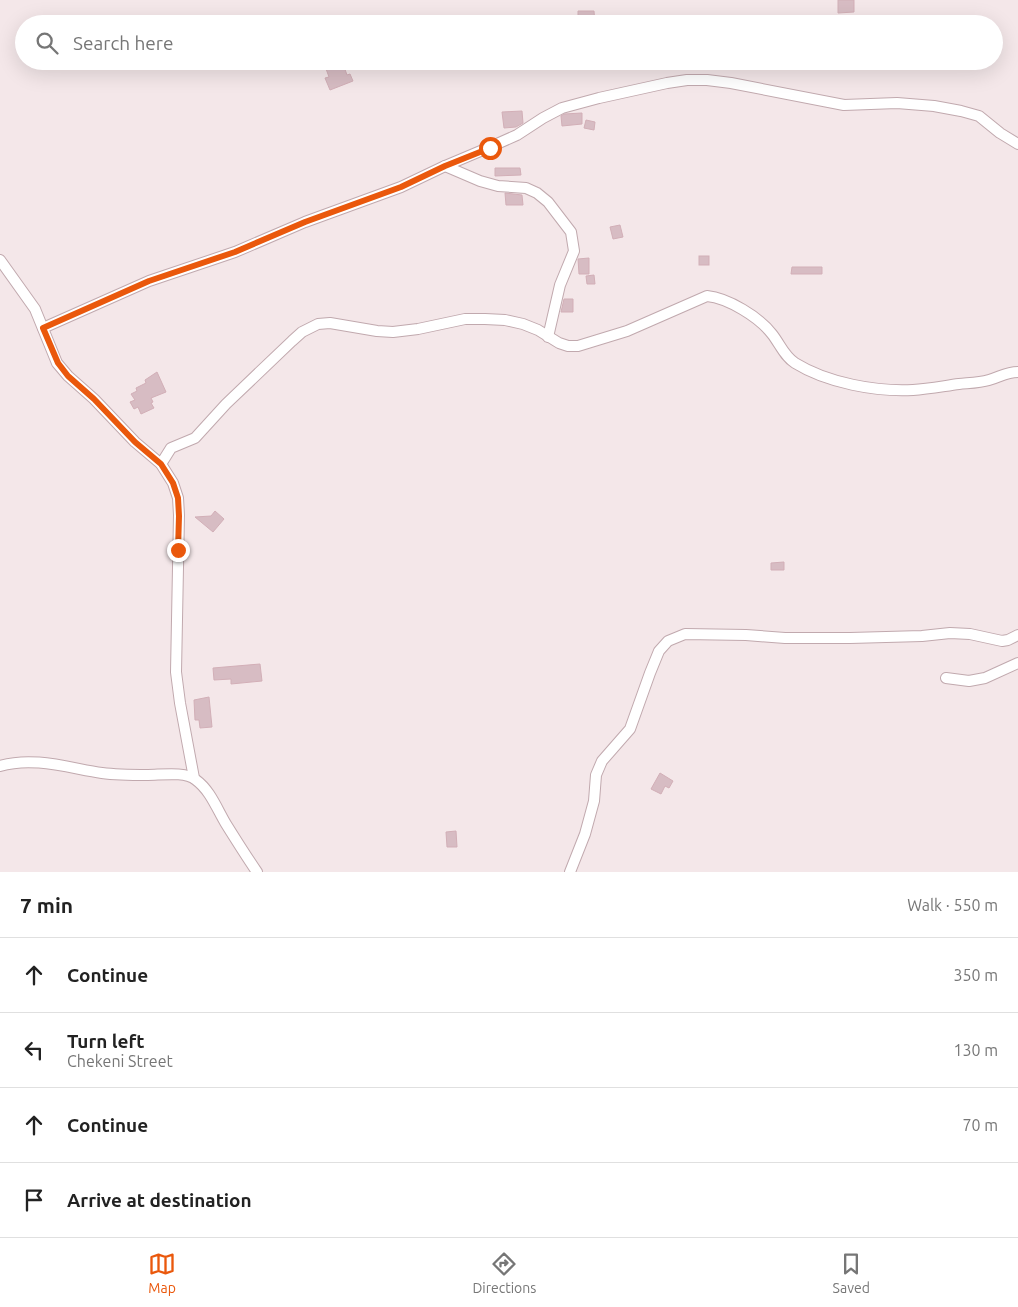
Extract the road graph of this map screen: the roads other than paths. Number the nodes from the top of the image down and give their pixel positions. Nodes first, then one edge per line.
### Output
1 (1018, 144) edge
2 (445, 166) junction
3 (0, 260) edge
4 (43, 328) junction
5 (548, 337) junction
6 (1018, 372) edge
7 (161, 464) junction
8 (1018, 634) edge
9 (1018, 663) edge
10 (946, 678) dead end
11 (0, 766) edge
12 (194, 778) junction
13 (257, 872) edge
14 (570, 872) edge

1 - 2 street
2 - 4 street
2 - 5 street
3 - 4 street
4 - 7 street
5 - 6 street
5 - 7 street
7 - 12 street
8 - 14 street
9 - 10 street
11 - 12 street
12 - 13 street

